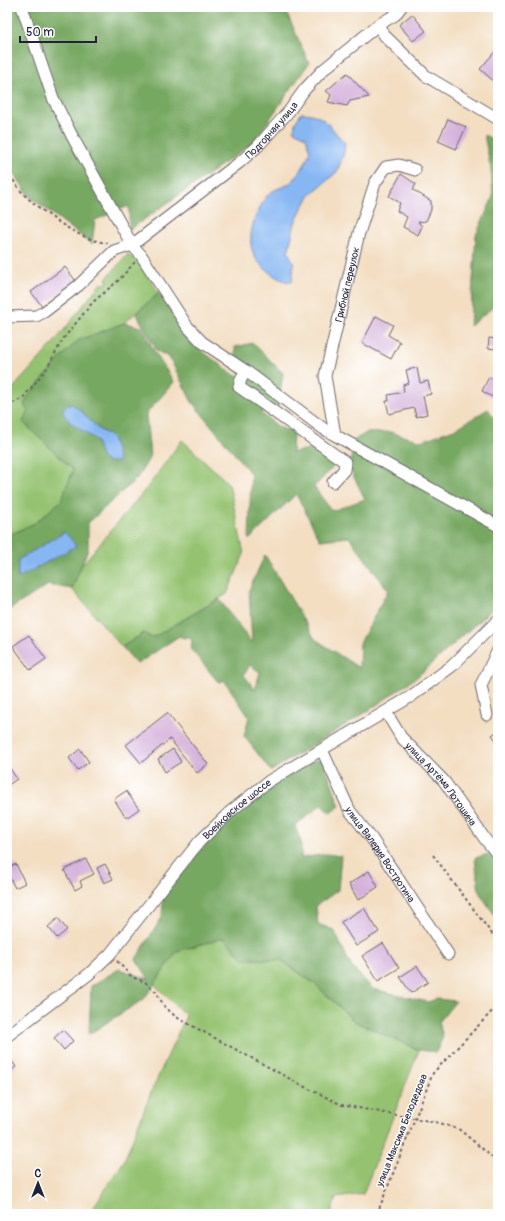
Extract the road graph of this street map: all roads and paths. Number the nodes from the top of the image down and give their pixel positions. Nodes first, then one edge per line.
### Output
1 (22, 7) edge
2 (401, 7) edge
3 (378, 25) junction
4 (498, 119) edge
5 (7, 170) edge
6 (415, 170) dead end
7 (109, 243) dead end
8 (132, 245) junction
9 (141, 255) junction
10 (7, 317) edge
11 (246, 371) junction
12 (7, 406) edge
13 (335, 435) junction
14 (333, 482) dead end
15 (498, 526) edge
16 (498, 620) edge
17 (498, 650) edge
18 (386, 712) junction
19 (487, 715) dead end
20 (322, 750) junction
21 (433, 855) dead end
22 (498, 855) edge
23 (498, 942) edge
24 (110, 954) junction
25 (448, 954) dead end
26 (498, 1005) edge
27 (7, 1036) edge
28 (498, 1162) edge
29 (377, 1214) edge

1 - 8 street
2 - 3 street, Подгорная улица
3 - 4 street
3 - 8 street, Подгорная улица
5 - 7 path
6 - 13 street, Грибной переулок
8 - 9 street
8 - 10 street, Подгорная улица
9 - 11 street
9 - 12 path
11 - 13 street
11 - 14 street
13 - 15 street
16 - 18 street, Воейковское шоссе
17 - 19 street
18 - 20 street, Воейковское шоссе
18 - 22 street, улица Артёма Лотошина
20 - 24 street, Воейковское шоссе
20 - 25 street, улица Валерия Востротина
21 - 23 path
24 - 27 street, Воейковское шоссе
24 - 28 path
26 - 29 path, улица Максима Белодедова

